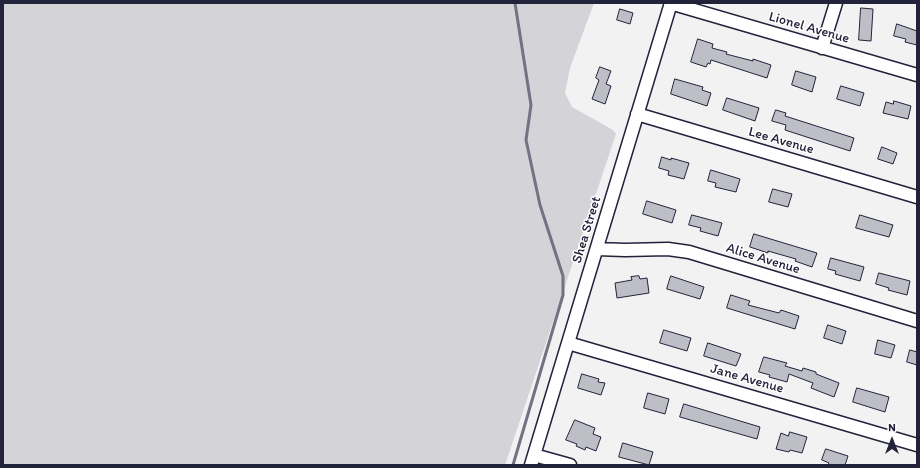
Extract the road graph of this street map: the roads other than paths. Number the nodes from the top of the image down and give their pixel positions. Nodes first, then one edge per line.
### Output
1 (670, 3) edge
2 (836, 3) edge
3 (822, 48) junction
4 (917, 75) edge
5 (637, 114) junction
6 (917, 197) edge
7 (597, 249) junction
8 (917, 321) edge
9 (568, 343) junction
10 (917, 445) edge
11 (532, 460) edge
12 (570, 465) edge

1 - 3 street, Lionel Avenue
1 - 5 street, Shea Street
2 - 3 street
3 - 4 street, Lionel Avenue
5 - 6 street, Lee Avenue
5 - 7 street, Shea Street
7 - 8 street, Alice Avenue
7 - 9 street, Shea Street
9 - 10 street, Jane Avenue
9 - 11 street, Shea Street
11 - 12 street

